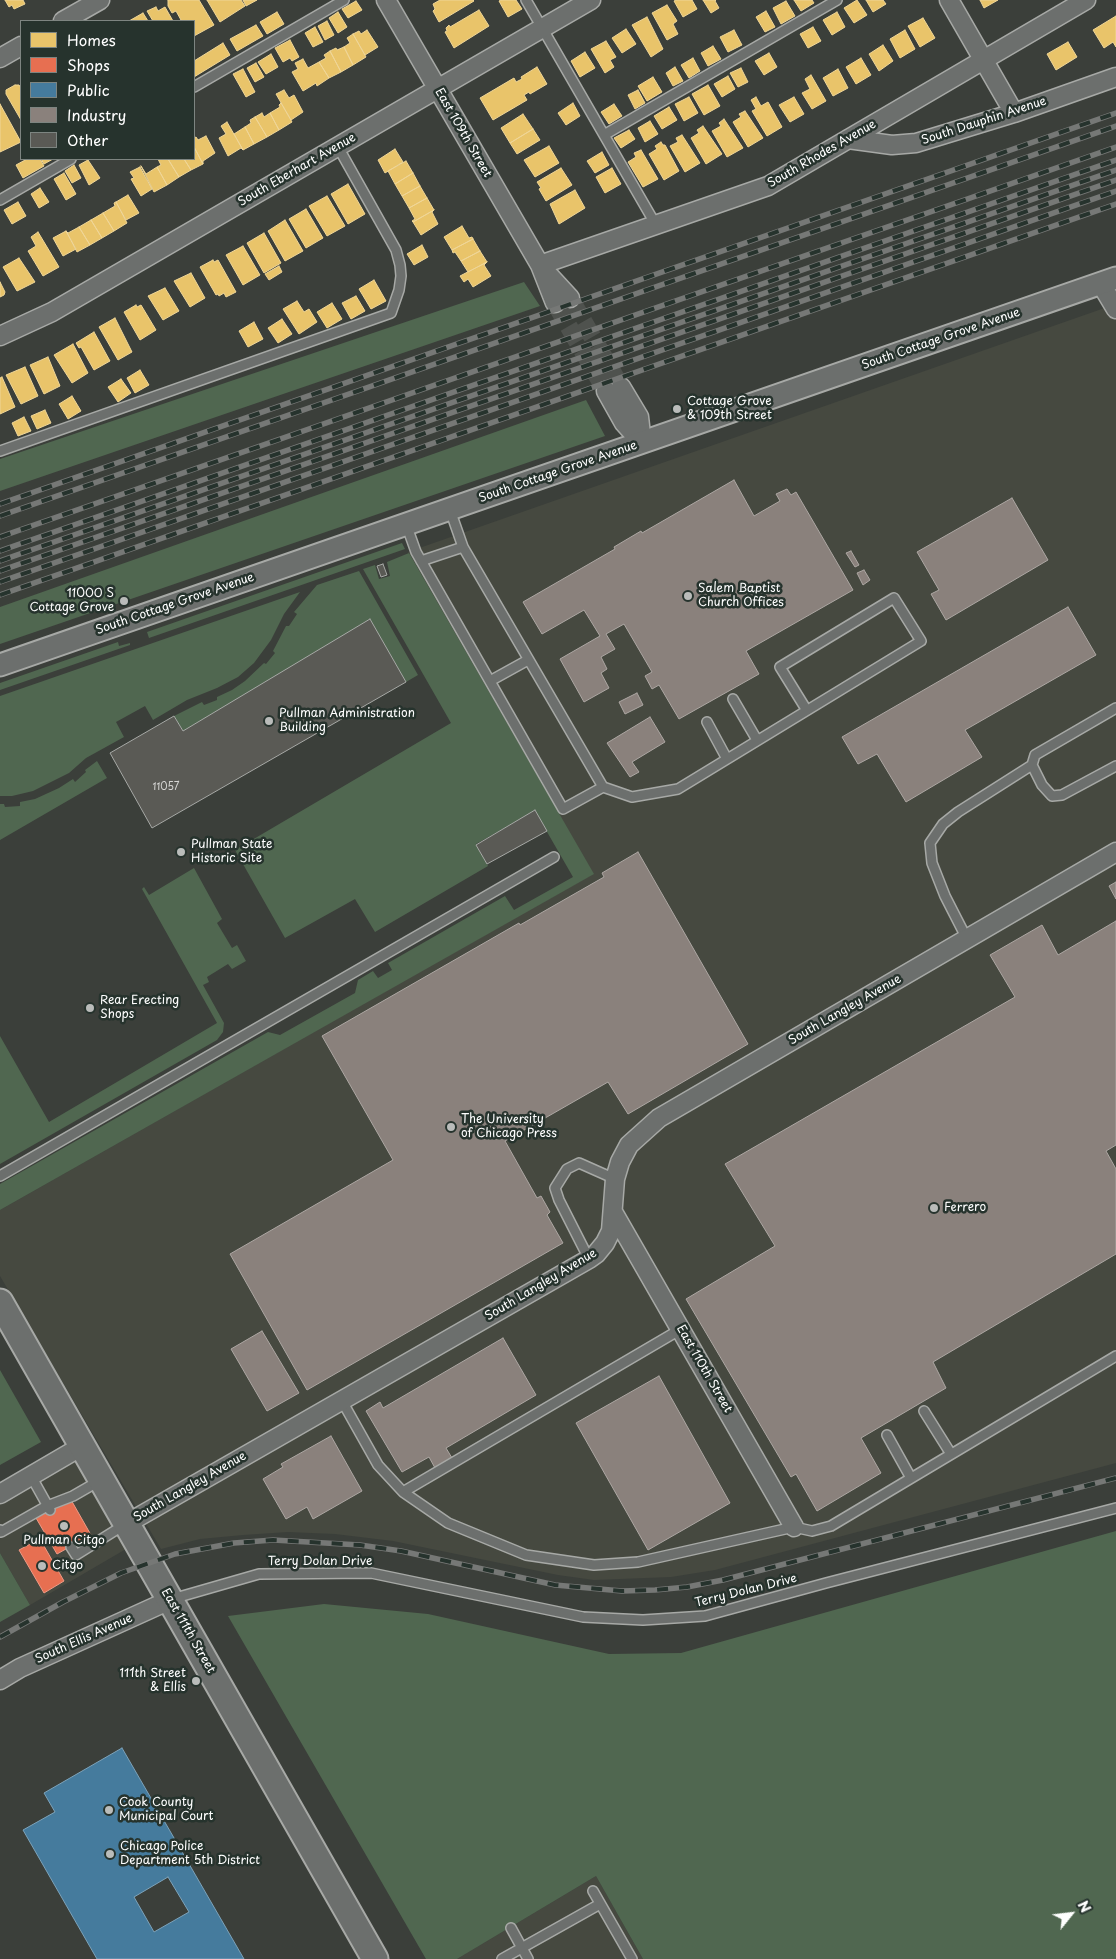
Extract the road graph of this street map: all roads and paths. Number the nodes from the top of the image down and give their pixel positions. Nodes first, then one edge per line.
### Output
1 (100, 0) edge
2 (344, 0) edge
3 (386, 0) edge
4 (526, 0) edge
5 (591, 0) edge
6 (837, 0) edge
7 (949, 0) edge
8 (1086, 0) edge
9 (65, 20) edge
10 (542, 28) junction
11 (20, 47) edge
12 (0, 58) edge
13 (984, 60) junction
14 (1116, 77) edge
15 (195, 86) edge
16 (437, 89) junction
17 (1014, 112) junction
18 (604, 135) junction
19 (848, 139) junction
20 (338, 147) junction
21 (69, 160) edge
22 (0, 200) edge
23 (656, 225) junction
24 (540, 265) junction
25 (1108, 281) edge
26 (563, 301) tunnel mouth
27 (1116, 309) edge
28 (0, 336) edge
29 (614, 389) tunnel mouth
30 (642, 443) junction
31 (0, 451) edge
32 (450, 509) junction
33 (406, 524) junction
34 (462, 547) junction
35 (421, 561) junction
36 (528, 660) junction
37 (0, 665) edge
38 (490, 681) junction
39 (733, 699) dead end
40 (1116, 708) edge
41 (806, 709) junction
42 (707, 722) dead end
43 (757, 740) junction
44 (727, 759) junction
45 (1032, 764) junction
46 (1116, 766) edge
47 (604, 787) junction
48 (1116, 852) edge
49 (554, 857) dead end
50 (967, 939) junction
51 (0, 1176) edge
52 (615, 1179) junction
53 (613, 1212) junction
54 (589, 1259) junction
55 (0, 1302) edge
56 (681, 1329) junction
57 (1116, 1356) edge
58 (342, 1401) junction
59 (924, 1411) dead end
60 (887, 1435) dead end
61 (82, 1446) junction
62 (951, 1454) junction
63 (31, 1476) junction
64 (911, 1478) junction
65 (101, 1479) junction
66 (403, 1492) junction
67 (0, 1494) edge
68 (49, 1508) junction
69 (1116, 1508) edge
70 (126, 1524) junction
71 (794, 1527) junction
72 (0, 1530) edge
73 (71, 1547) dead end
74 (170, 1600) junction
75 (0, 1680) edge
76 (593, 1891) dead end
77 (600, 1904) junction
78 (511, 1928) dead end
79 (522, 1949) junction
80 (376, 1959) edge
81 (502, 1959) edge
82 (528, 1959) edge
83 (632, 1959) edge

1 - 9 street
2 - 15 lane
3 - 16 street, East 109th Street
4 - 10 lane
5 - 10 street, South Eberhart Avenue
6 - 18 lane
7 - 13 street
8 - 13 street, South Rhodes Avenue
10 - 16 street, South Eberhart Avenue
10 - 18 lane
11 - 12 street
13 - 17 street
13 - 19 street, South Rhodes Avenue
14 - 17 street, South Dauphin Avenue
16 - 20 street, South Eberhart Avenue
16 - 24 street, East 109th Street
17 - 19 street, South Dauphin Avenue
18 - 23 lane
19 - 23 street, South Rhodes Avenue
20 - 28 street, South Eberhart Avenue
20 - 31 lane
21 - 22 lane
23 - 24 street, South Rhodes Avenue
24 - 26 street, East 109th Street
25 - 27 street
25 - 30 street, South Cottage Grove Avenue
29 - 30 street
30 - 32 street, South Cottage Grove Avenue
32 - 33 street, South Cottage Grove Avenue
32 - 34 lane
33 - 35 lane
33 - 37 street, South Cottage Grove Avenue
34 - 35 lane
34 - 36 lane
35 - 38 lane
36 - 38 lane
36 - 47 lane
38 - 47 lane
39 - 43 lane
40 - 45 lane
41 - 41 lane
41 - 43 lane
42 - 44 lane
43 - 44 lane
44 - 47 lane
45 - 46 lane
45 - 50 lane
48 - 50 street, South Langley Avenue
49 - 51 lane
50 - 52 street, South Langley Avenue
52 - 53 street, South Langley Avenue
52 - 54 lane
53 - 54 street, South Langley Avenue
53 - 56 street, East 110th Street
54 - 58 street, South Langley Avenue
55 - 61 main road, East 111th Street
56 - 66 lane
56 - 71 street, East 110th Street
57 - 62 lane
58 - 66 lane
58 - 70 street, South Langley Avenue
59 - 62 lane
60 - 64 lane
61 - 63 street
61 - 65 main road, East 111th Street
62 - 64 lane
63 - 67 street
63 - 68 lane
64 - 71 lane
65 - 68 lane
65 - 70 main road, East 111th Street
66 - 71 lane
68 - 72 lane
69 - 74 lane, Terry Dolan Drive
70 - 73 lane
70 - 74 main road, East 111th Street
74 - 75 street, South Ellis Avenue
74 - 80 main road, East 111th Street
76 - 77 lane
77 - 79 lane
77 - 83 lane
78 - 79 lane
79 - 81 lane
79 - 82 lane

